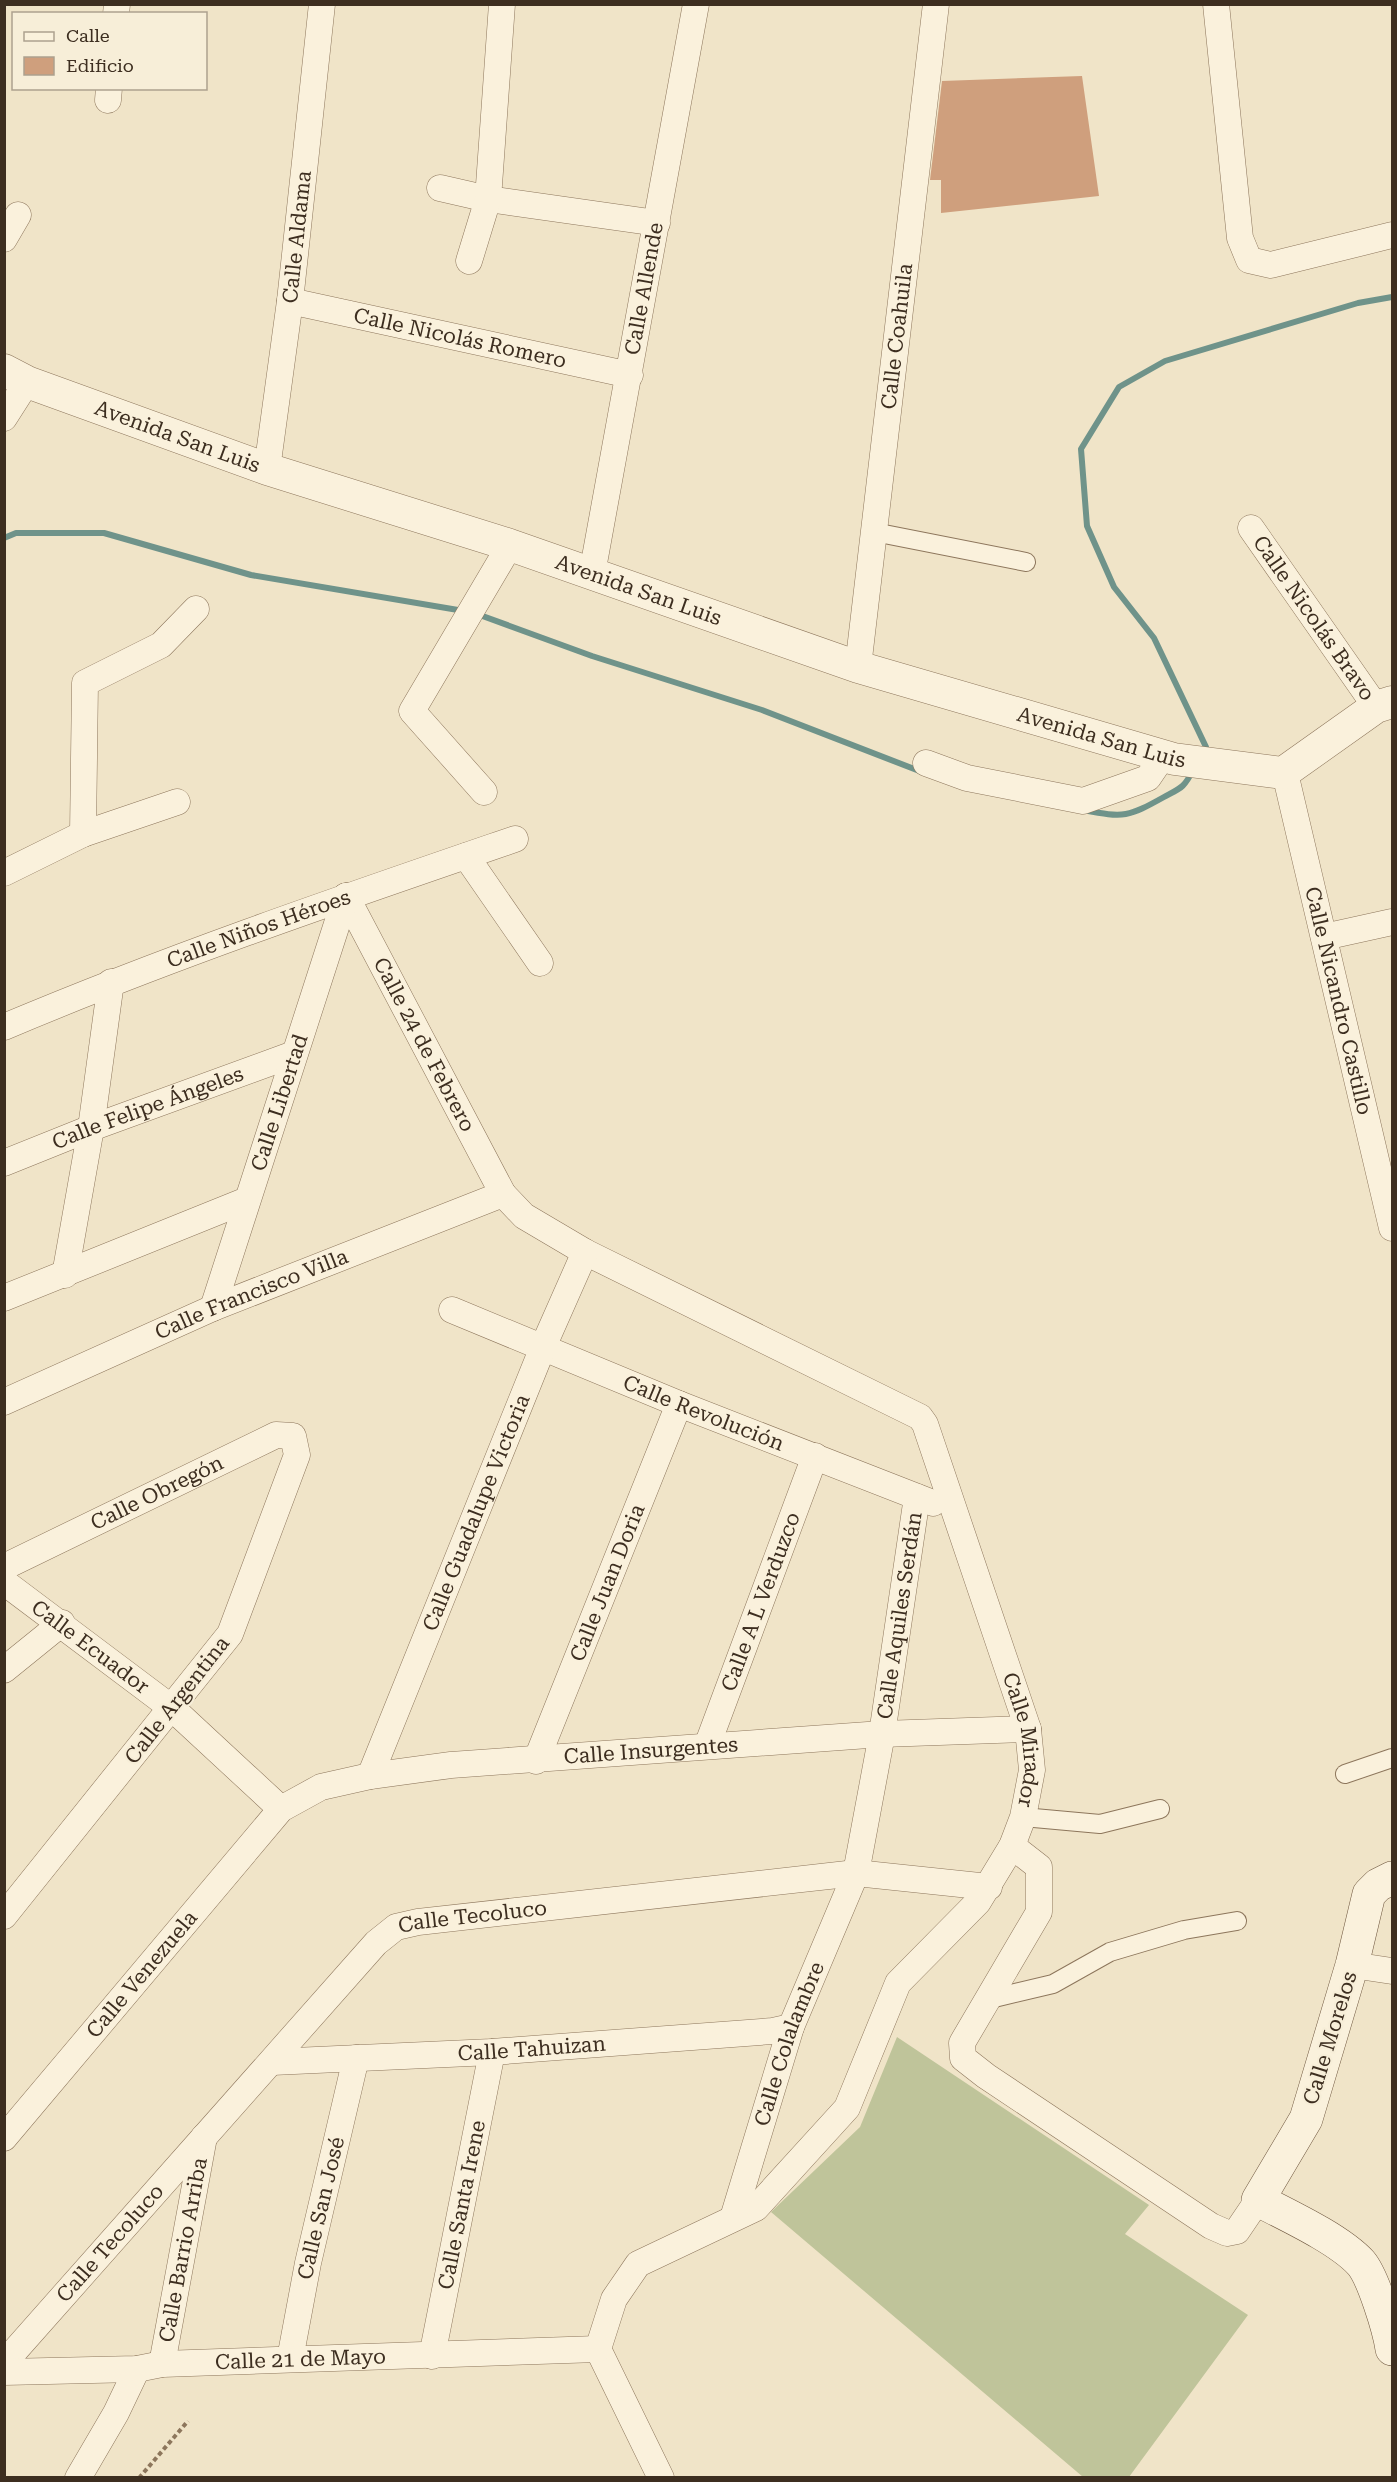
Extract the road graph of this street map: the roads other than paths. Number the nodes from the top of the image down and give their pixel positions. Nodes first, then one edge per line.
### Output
1 (322, 4) edge
2 (502, 4) edge
3 (696, 4) edge
4 (936, 4) edge
5 (1216, 4) edge
6 (440, 188) dead end
7 (488, 199) junction
8 (18, 215) dead end
9 (657, 223) junction
10 (1392, 235) edge
11 (4, 239) edge
12 (469, 261) dead end
13 (290, 301) junction
14 (630, 375) junction
15 (16, 376) edge
16 (4, 418) edge
17 (267, 469) junction
18 (1251, 528) dead end
19 (874, 532) junction
20 (510, 545) junction
21 (1026, 562) dead end
22 (592, 574) junction
23 (196, 609) dead end
24 (858, 667) junction
25 (1384, 705) edge
26 (1169, 757) junction
27 (926, 763) dead end
28 (1284, 773) junction
29 (484, 792) dead end
30 (177, 802) dead end
31 (83, 834) junction
32 (515, 839) dead end
33 (466, 856) junction
34 (4, 873) edge
35 (346, 896) junction
36 (1392, 922) edge
37 (1324, 937) junction
38 (540, 963) dead end
39 (111, 981) junction
40 (4, 1027) edge
41 (294, 1054) junction
42 (91, 1128) junction
43 (4, 1163) edge
44 (503, 1194) junction
45 (247, 1200) junction
46 (1392, 1225) edge
47 (585, 1252) junction
48 (66, 1275) junction
49 (4, 1298) edge
50 (213, 1308) junction
51 (452, 1310) dead end
52 (543, 1347) junction
53 (4, 1402) edge
54 (679, 1404) junction
55 (920, 1417) joint
56 (297, 1455) joint
57 (815, 1456) junction
58 (917, 1497) junction
59 (956, 1510) junction
60 (4, 1567) edge
61 (4, 1581) edge
62 (62, 1623) junction
63 (4, 1670) edge
64 (173, 1709) junction
65 (1028, 1729) junction
66 (882, 1734) junction
67 (707, 1746) junction
68 (1392, 1758) edge
69 (536, 1761) junction
70 (1345, 1774) dead end
71 (370, 1776) junction
72 (281, 1809) junction
73 (1160, 1809) dead end
74 (1023, 1817) junction
75 (1012, 1846) junction
76 (856, 1874) junction
77 (1392, 1878) edge
78 (989, 1887) junction
79 (4, 1916) edge
80 (1237, 1922) dead end
81 (1352, 1965) junction
82 (1392, 1971) edge
83 (990, 1999) junction
84 (791, 2026) junction
85 (492, 2052) junction
86 (356, 2058) junction
87 (272, 2062) junction
88 (204, 2136) junction
89 (4, 2139) edge
90 (1258, 2200) junction
91 (733, 2218) junction
92 (598, 2349) junction
93 (1392, 2349) edge
94 (432, 2356) junction
95 (290, 2359) junction
96 (4, 2363) edge
97 (162, 2364) junction
98 (137, 2369) junction
99 (4, 2372) edge
100 (78, 2478) edge
101 (661, 2478) edge

1 - 13 street, Calle Aldama
2 - 7 street
3 - 9 street, Calle Allende
4 - 19 street, Calle Coahuila
5 - 10 street
6 - 7 street
7 - 9 street
7 - 12 street
8 - 11 street
9 - 14 street, Calle Allende
13 - 14 street, Calle Nicolás Romero
13 - 17 street, Calle Aldama
14 - 22 street, Calle Allende
15 - 16 street
15 - 17 street, Avenida San Luis
17 - 20 street, Avenida San Luis
18 - 25 street, Calle Nicolás Bravo
19 - 21 street
19 - 24 street, Calle Coahuila
20 - 22 street, Avenida San Luis
20 - 29 street
22 - 24 street, Avenida San Luis
23 - 31 street
24 - 26 street, Avenida San Luis
25 - 28 street
26 - 27 street
26 - 28 street, Avenida San Luis
28 - 37 street, Calle Nicandro Castillo
30 - 31 street
31 - 34 street
32 - 33 street, Calle Niños Héroes
33 - 35 street, Calle Niños Héroes
33 - 38 street
35 - 39 street, Calle Niños Héroes
35 - 41 street, Calle Libertad
35 - 44 street, Calle 24 de Febrero
36 - 37 street
37 - 46 street, Calle Nicandro Castillo
39 - 40 street, Calle Niños Héroes
39 - 42 street
41 - 42 street, Calle Felipe Ángeles
41 - 45 street, Calle Libertad
42 - 43 street, Calle Felipe Ángeles
42 - 48 street
44 - 47 street, Calle 24 de Febrero
44 - 50 street, Calle Francisco Villa
45 - 48 street
45 - 50 street, Calle Libertad
47 - 52 street, Calle Guadalupe Victoria
47 - 55 street, Calle 24 de Febrero
48 - 49 street
50 - 53 street, Calle Francisco Villa
51 - 52 street, Calle Revolución
52 - 54 street, Calle Revolución
52 - 71 street, Calle Guadalupe Victoria
54 - 57 street, Calle Revolución
54 - 69 street, Calle Juan Doria
55 - 59 street, Calle Mirador
56 - 60 street, Calle Obregón
56 - 64 street, Calle Argentina
57 - 58 street, Calle Revolución
57 - 67 street, Calle A L Verduzco
58 - 59 street, Calle Revolución
58 - 66 street, Calle Aquiles Serdán
59 - 65 street, Calle Mirador
61 - 62 street, Calle Ecuador
62 - 63 street
62 - 64 street, Calle Ecuador
64 - 72 street, Calle Ecuador
64 - 79 street, Calle Argentina
65 - 66 street, Calle Insurgentes
65 - 74 street, Calle Mirador
66 - 67 street, Calle Insurgentes
66 - 76 street, Calle Aquiles Serdán
67 - 69 street, Calle Insurgentes
68 - 70 street
69 - 71 street, Calle Insurgentes
71 - 72 street, Calle Insurgentes
72 - 89 street, Calle Venezuela
73 - 74 street
74 - 75 street, Calle Mirador
75 - 78 street, Calle Mirador
75 - 83 street
76 - 78 street, Calle Tecoluco
76 - 84 street, Calle Colalambre
76 - 87 street, Calle Tecoluco
77 - 81 main road, Calle Morelos
78 - 91 street, Calle Mirador
80 - 83 street
81 - 82 street
81 - 90 main road, Calle Morelos
83 - 90 street
84 - 85 street, Calle Tahuizan
84 - 91 street, Calle Colalambre
85 - 86 street, Calle Tahuizan
85 - 94 street, Calle Santa Irene
86 - 87 street, Calle Tahuizan
86 - 95 street, Calle San José
87 - 88 street, Calle Tecoluco
88 - 96 street, Calle Tecoluco
88 - 97 street, Calle Barrio Arriba
90 - 93 main road
91 - 92 street, Calle Mirador
92 - 94 street, Calle 21 de Mayo
92 - 101 street
94 - 95 street, Calle 21 de Mayo
95 - 97 street, Calle 21 de Mayo
97 - 98 street, Calle 21 de Mayo
98 - 99 street, Calle 21 de Mayo
98 - 100 street

